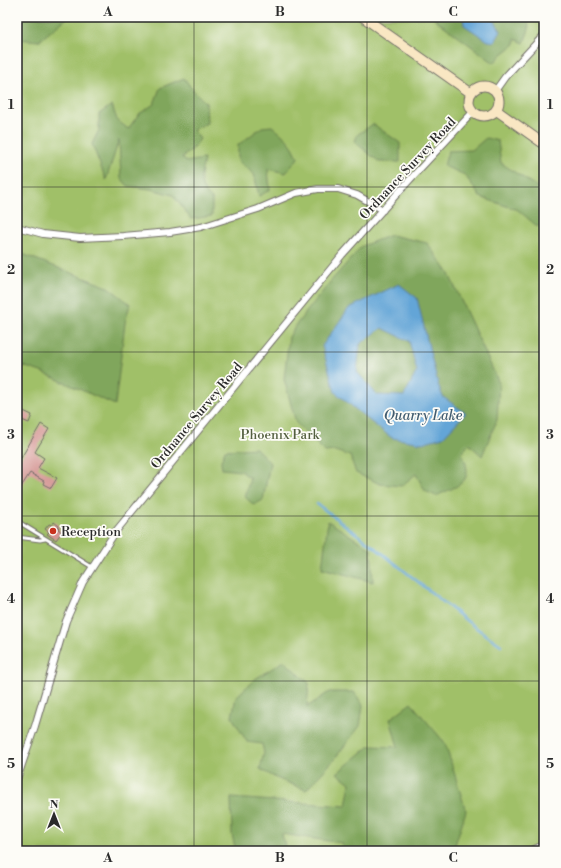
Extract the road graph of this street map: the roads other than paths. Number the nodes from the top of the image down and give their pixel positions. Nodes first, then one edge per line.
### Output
1 (363, 17) edge
2 (544, 35) edge
3 (495, 91) junction
4 (471, 93) junction
5 (496, 110) junction
6 (473, 112) junction
7 (544, 144) edge
8 (383, 210) junction
9 (17, 227) edge
10 (17, 521) edge
11 (17, 537) edge
12 (46, 539) junction
13 (92, 567) junction
14 (17, 779) edge
15 (544, 845) edge
16 (530, 851) edge

1 - 4 street
2 - 3 street
3 - 4 street
3 - 5 street
4 - 6 street
5 - 6 street
5 - 7 street
6 - 8 street, Ordnance Survey Road
8 - 9 street
8 - 13 street, Ordnance Survey Road
10 - 12 lane
11 - 12 lane
12 - 13 lane
13 - 14 street, Ordnance Survey Road
15 - 16 street

